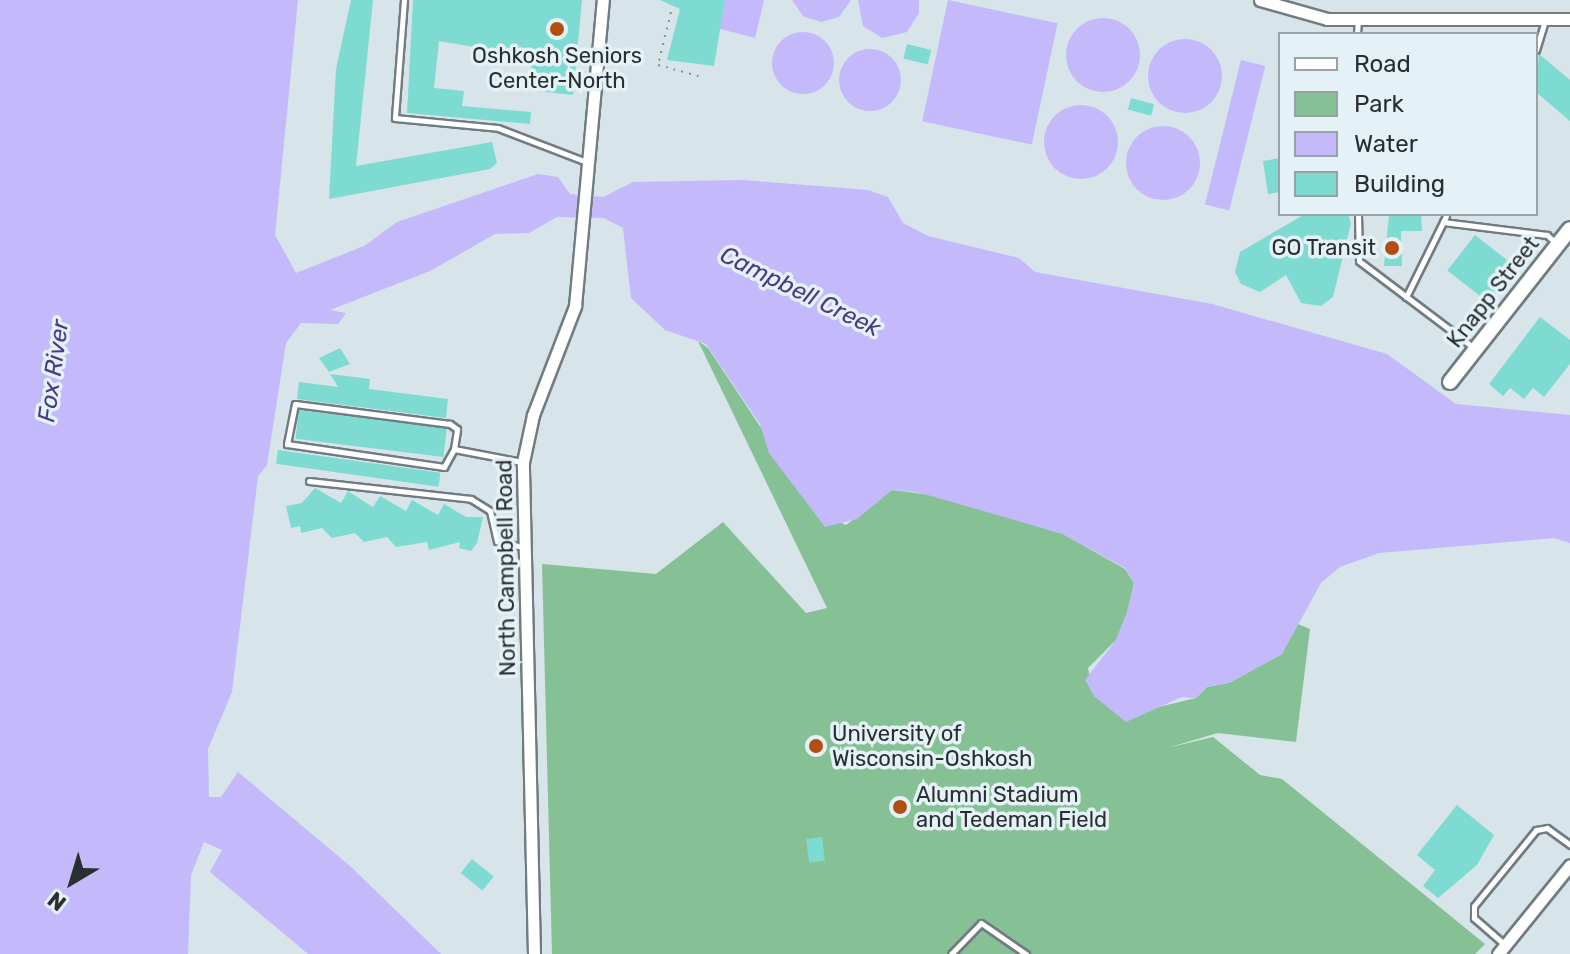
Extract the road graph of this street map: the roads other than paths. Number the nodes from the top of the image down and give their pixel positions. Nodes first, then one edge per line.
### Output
1 (404, 0) edge
2 (603, 0) edge
3 (1260, 0) edge
4 (1545, 19) junction
5 (1570, 19) edge
6 (1358, 20) junction
7 (1357, 32) edge
8 (1538, 43) edge
9 (589, 163) junction
10 (1358, 216) edge
11 (1570, 229) edge
12 (1558, 244) junction
13 (1406, 297) junction
14 (1475, 349) junction
15 (1450, 382) dead end
16 (454, 449) junction
17 (523, 462) junction
18 (309, 481) dead end
19 (524, 547) junction
20 (1570, 845) edge
21 (1570, 865) edge
22 (1502, 949) edge
23 (534, 954) edge
24 (951, 954) edge
25 (1026, 954) edge

1 - 9 lane
2 - 9 street, North Campbell Road
3 - 6 street
4 - 5 street
4 - 6 street
4 - 8 lane
6 - 7 lane
9 - 17 street, North Campbell Road
10 - 13 lane
11 - 12 street, Knapp Street
12 - 13 lane
12 - 14 street, Knapp Street
13 - 14 lane
14 - 15 street, Knapp Street
16 - 16 lane
16 - 17 lane
17 - 19 street, North Campbell Road
18 - 19 lane
19 - 23 street, North Campbell Road
20 - 22 lane
21 - 22 street
24 - 25 lane

